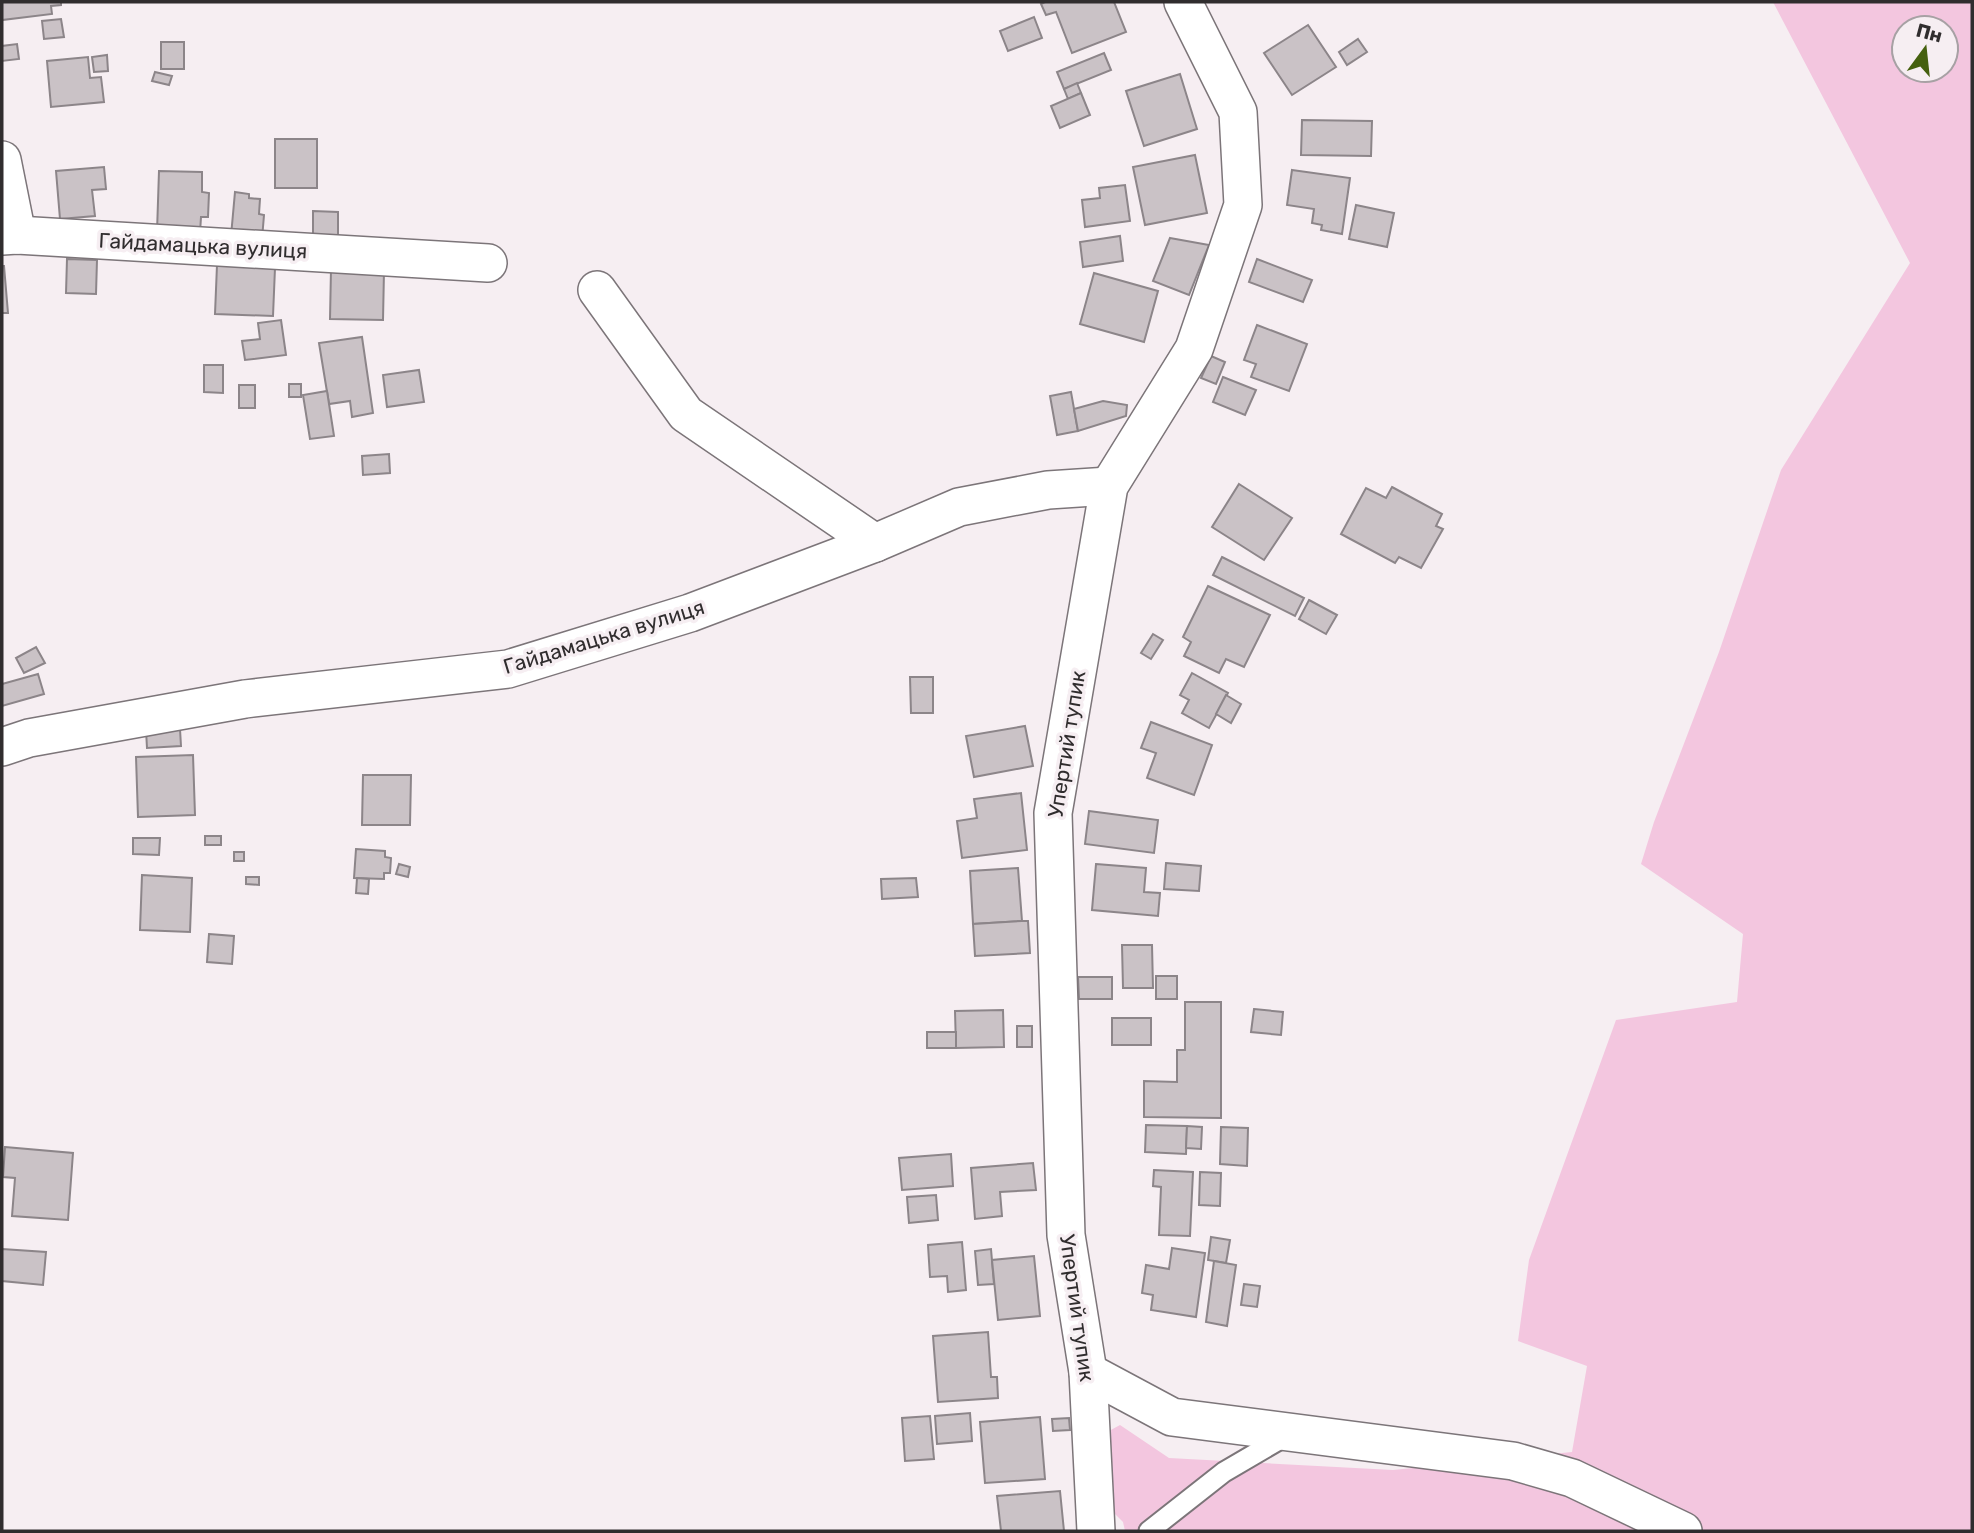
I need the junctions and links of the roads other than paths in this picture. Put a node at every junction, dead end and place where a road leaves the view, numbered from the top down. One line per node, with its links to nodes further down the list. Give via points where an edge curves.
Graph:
1 (1183, 2): 6 (street, Упертий тупик, via 1238,111 1243,205 1194,349)
2 (2, 160): 3 (street)
3 (9, 236): 4 (street, Гайдамацька вулиця)
4 (488, 263)
5 (597, 290): 7 (street, via 686,414)
6 (1109, 486): 7 (street, Гайдамацька вулиця, via 1048,490 959,507); 9 (street, Упертий тупик, via 1054,813 1066,1235)
7 (875, 543): 8 (street, Гайдамацька вулиця, via 690,613 508,669 245,699 29,738)
8 (2, 747)
9 (1088, 1372): 10 (street, via 1172,1417); 11 (street, Упертий тупик)
10 (1294, 1431): 12 (lane, via 1224,1472); 13 (street, via 1513,1461 1572,1478)
11 (1096, 1531)
12 (1149, 1531)
13 (1683, 1531)

